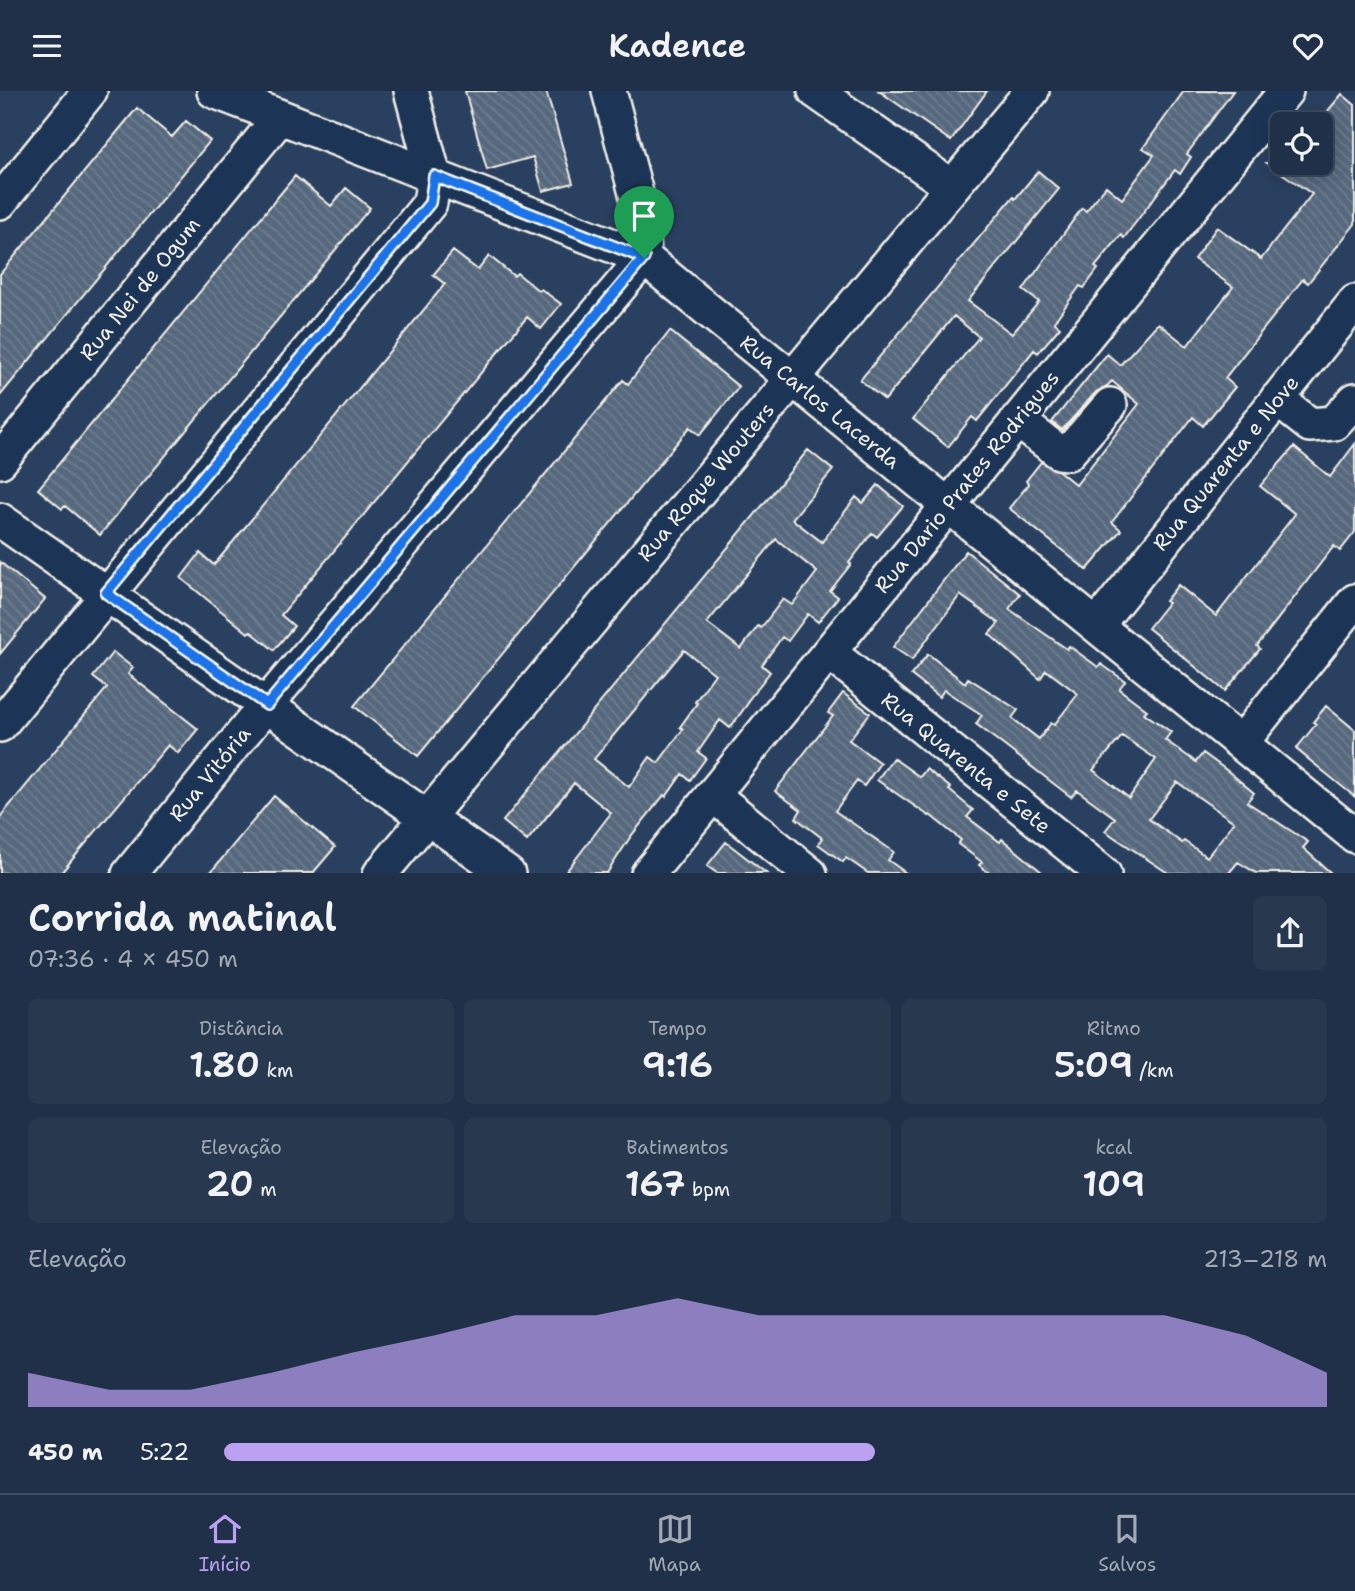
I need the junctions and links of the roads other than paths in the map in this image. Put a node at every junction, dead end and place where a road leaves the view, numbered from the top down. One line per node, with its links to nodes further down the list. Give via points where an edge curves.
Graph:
1 (90, 91): 11 (street)
2 (214, 91): 8 (street, Rua Carlos Lacerda)
3 (411, 91): 9 (street)
4 (609, 91): 12 (street, via 642,216)
5 (815, 91): 10 (street)
6 (1032, 91): 10 (street, Rua Roque Wouters)
7 (1286, 91): 18 (street, Rua Dario Prates Rodrigues)
8 (280, 117): 9 (street, Rua Carlos Lacerda); 19 (street, Rua Nei de Ogum)
9 (434, 176): 12 (street, Rua Carlos Lacerda); 22 (street, via 430,203)
10 (952, 187): 14 (street, Rua Roque Wouters)
11 (0, 202)
12 (644, 258): 14 (street, Rua Carlos Lacerda); 26 (street, Rua Vitória)
13 (1355, 302): 15 (street, Rua Quarenta e Nove)
14 (792, 379): 20 (street, Rua Carlos Lacerda); 30 (street, Rua Roque Wouters)
15 (1277, 399): 16 (street, via 1310,425 1334,423); 24 (street, Rua Quarenta e Nove)
16 (1355, 400)
17 (1110, 405): 18 (street, via 1068,453 1059,453)
18 (1017, 420): 20 (street, Rua Dario Prates Rodrigues)
19 (0, 461)
20 (949, 505): 24 (street, Rua Carlos Lacerda); 25 (street, Rua Dario Prates Rodrigues)
21 (0, 520): 22 (street)
22 (106, 593): 26 (street); 27 (street)
23 (1355, 601): 28 (street)
24 (1097, 625): 28 (street, Rua Carlos Lacerda)
25 (829, 652): 29 (street, Rua Dario Prates Rodrigues); 37 (street, Rua Quarenta e Sete)
26 (267, 705): 30 (street); 32 (street, Rua Vitória)
27 (0, 725)
28 (1241, 743): 31 (street, Rua Carlos Lacerda)
29 (713, 795): 35 (street, Rua Dario Prates Rodrigues); 36 (street)
30 (427, 817): 33 (street, Rua Roque Wouters); 34 (street)
31 (1355, 836)
32 (129, 873)
33 (380, 873)
34 (508, 873)
35 (648, 873)
36 (810, 873)
37 (1104, 873)

